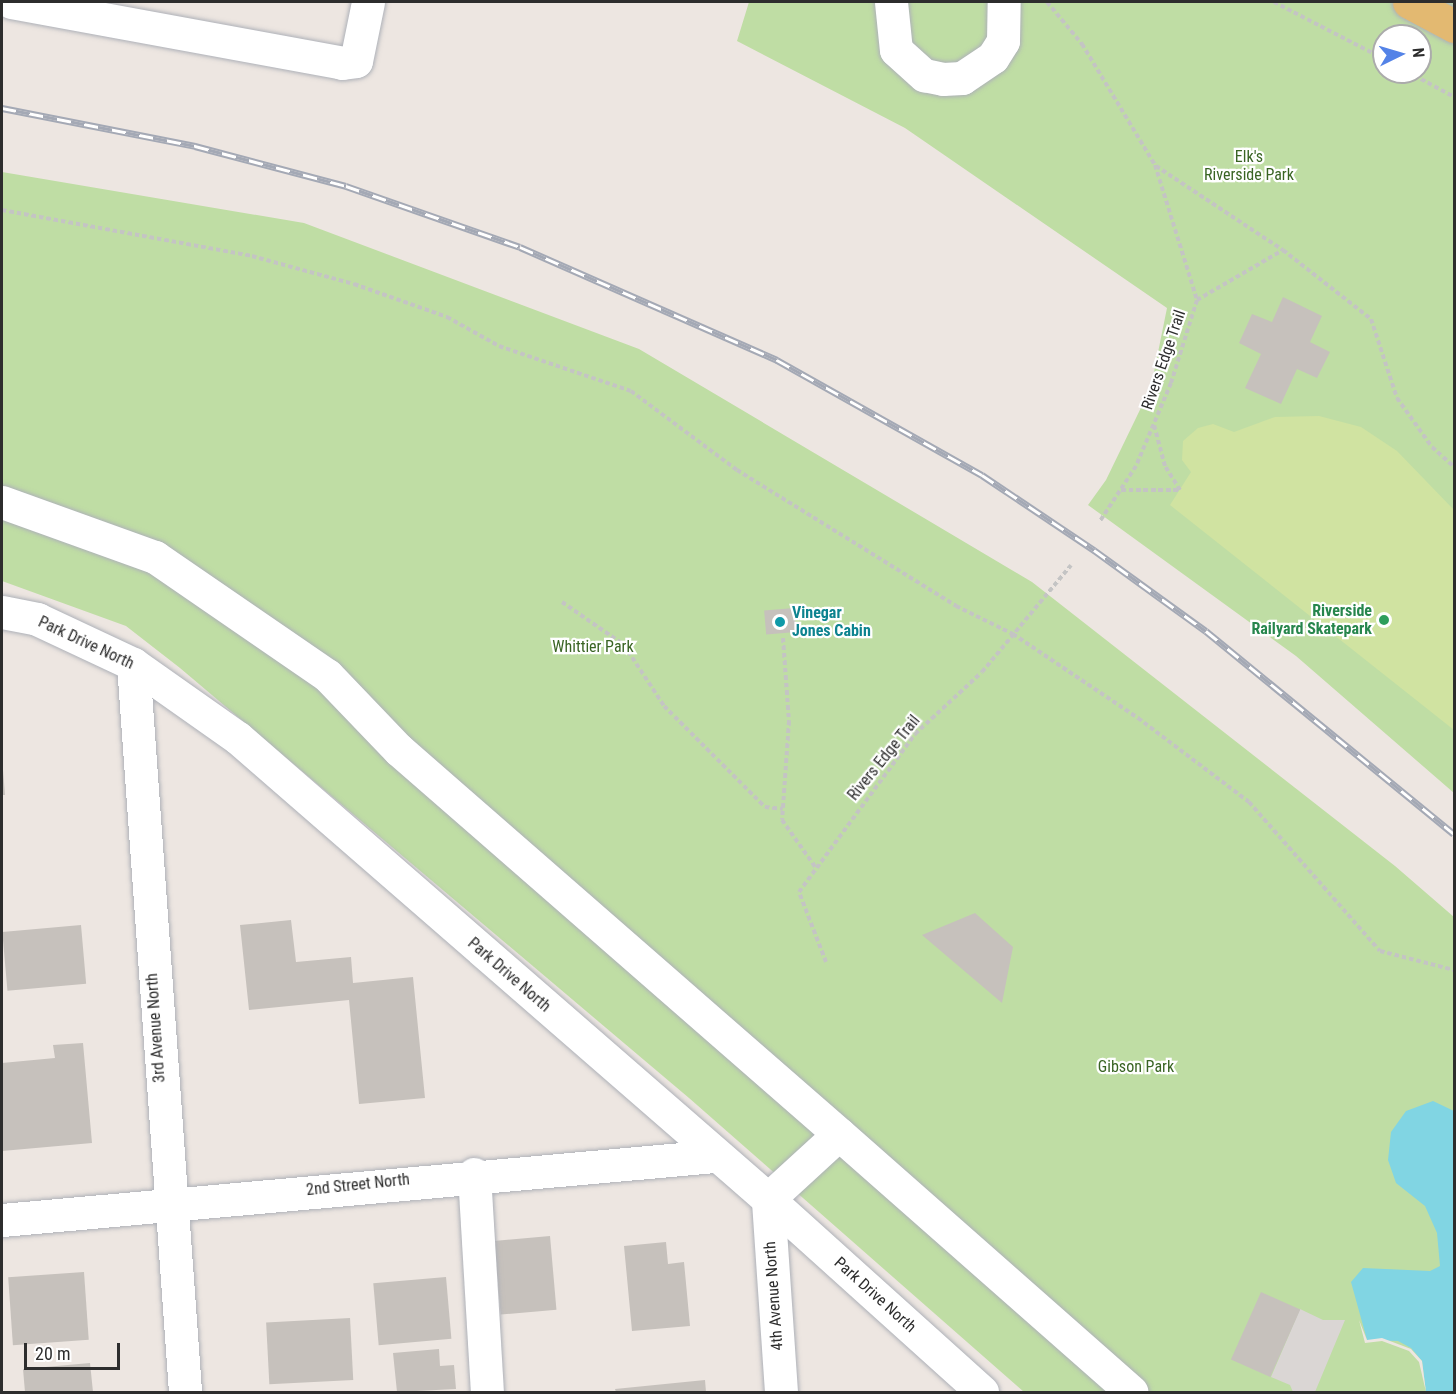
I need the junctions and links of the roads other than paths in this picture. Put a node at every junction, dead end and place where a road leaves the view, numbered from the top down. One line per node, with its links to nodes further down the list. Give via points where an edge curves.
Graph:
1 (11, 2): 2 (street, via 342,63 356,61)
2 (368, 2)
3 (891, 2): 4 (street, via 896,50 924,75 943,79 962,78 993,57 1003,41)
4 (1004, 2)
5 (1409, 2): 6 (main road)
6 (1455, 26)
7 (2, 502): 10 (street, via 155,557 327,675 399,750)
8 (2, 612): 9 (street, Park Drive North, via 37,619)
9 (133, 664): 11 (street, Park Drive North, via 238,738); 14 (street, 3rd Avenue North)
10 (839, 1134): 13 (street); 20 (street)
11 (715, 1156): 12 (street, 2nd Street North); 13 (street, Park Drive North)
12 (474, 1174): 14 (street, 2nd Street North); 17 (street)
13 (768, 1198): 18 (street, 4th Avenue North); 19 (street, Park Drive North)
14 (170, 1205): 15 (street, 2nd Street North); 16 (street, 3rd Avenue North)
15 (2, 1220)
16 (185, 1392)
17 (487, 1392)
18 (781, 1392)
19 (982, 1392)
20 (1132, 1392)

